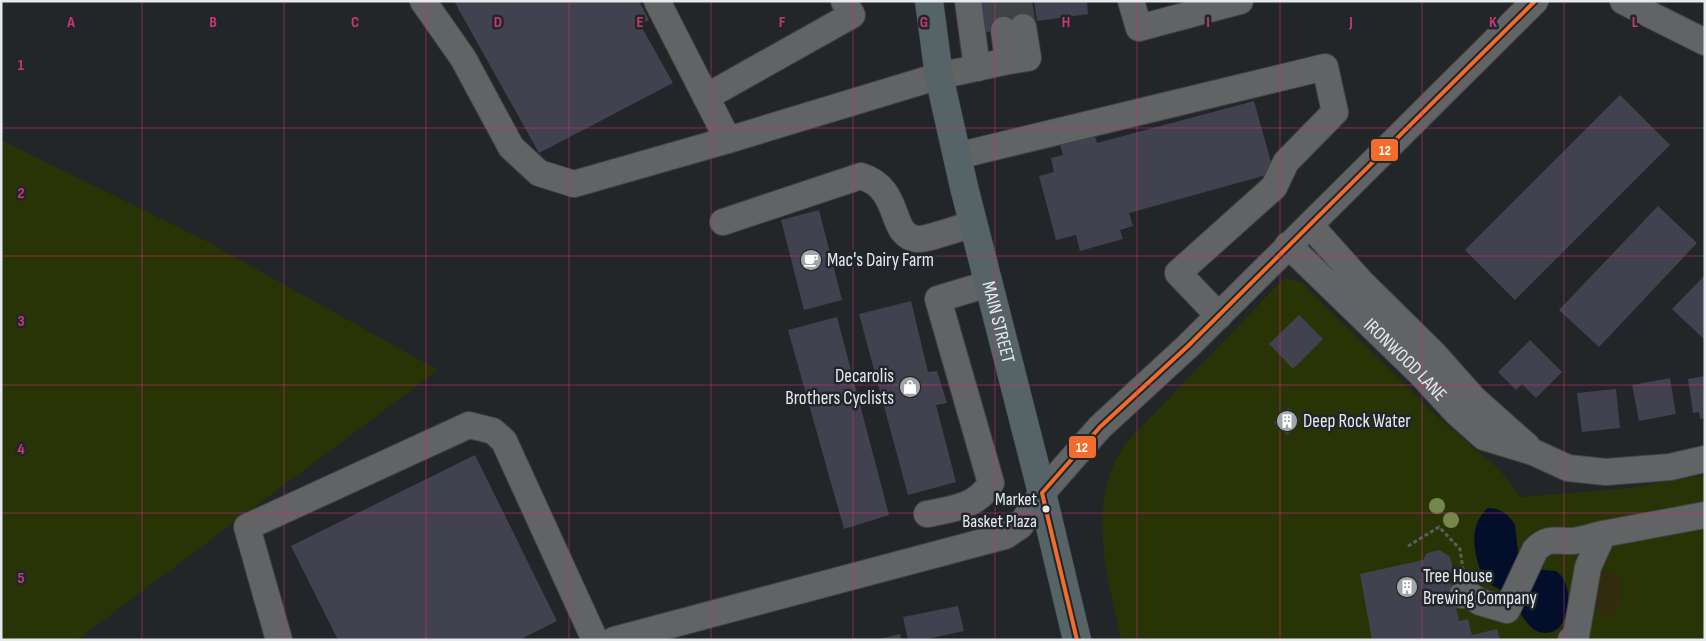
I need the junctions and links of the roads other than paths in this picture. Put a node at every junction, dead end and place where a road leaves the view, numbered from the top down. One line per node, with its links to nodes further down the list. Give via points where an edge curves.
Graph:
1 (423, 1): 16 (street, via 463,58 511,147 539,173 574,184)
2 (657, 1): 15 (street)
3 (844, 1): 15 (street, via 852,15)
4 (929, 1): 14 (main road, MAIN STREET)
5 (968, 1): 13 (street)
6 (1131, 1): 7 (street, via 1139,28)
7 (1240, 1)
8 (1623, 1): 12 (street)
9 (1660, 1): 12 (street)
10 (1526, 5): 20 (street)
11 (1013, 28): 13 (street, via 1008,61)
12 (1695, 36)
13 (977, 68): 14 (street)
14 (939, 76): 16 (street); 17 (main road, MAIN STREET)
15 (706, 97): 16 (street)
16 (728, 140)
17 (957, 156): 19 (main road, MAIN STREET); 23 (street, via 1325,67 1335,112 1286,162 1274,187 1178,273)
18 (723, 222): 19 (street, via 861,176 884,190 899,228 907,236 918,240)
19 (973, 224): 22 (main road, MAIN STREET)
20 (1310, 225): 21 (street); 24 (street, IRONWOOD LANE, via 1474,399)
21 (1288, 245): 23 (street); 24 (street, IRONWOOD LANE, via 1484,437)
22 (988, 284): 26 (main road, MAIN STREET); 27 (street, via 938,299 991,483 984,494 967,506)
23 (1219, 316): 26 (street, via 1100,427)
24 (1533, 452): 25 (street, IRONWOOD LANE, via 1568,468 1606,472 1670,467)
25 (1705, 459)
26 (1042, 493): 33 (street, via 1020,526 1005,536); 34 (main road, MAIN STREET)
27 (927, 514)
28 (1705, 515): 29 (street)
29 (1604, 534): 30 (street, via 1573,541 1546,541 1535,550 1507,610); 35 (street, via 1588,568 1576,636)
30 (1465, 594)
31 (279, 640): 32 (street, via 247,527 469,425 493,431 504,441)
32 (595, 640)
33 (614, 640)
34 (1076, 640)
35 (1572, 640)

